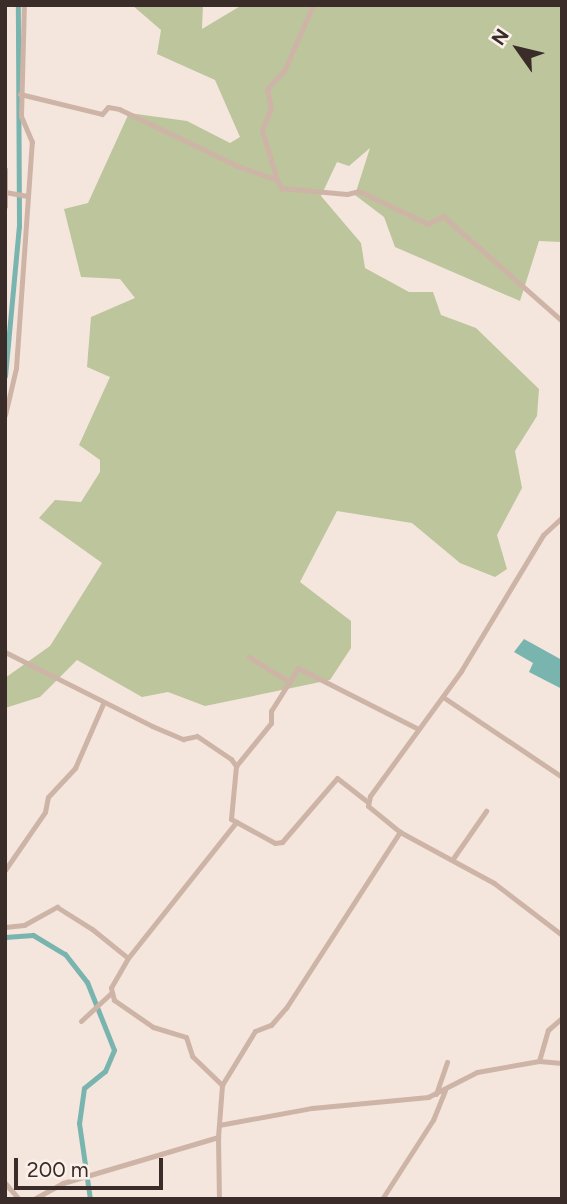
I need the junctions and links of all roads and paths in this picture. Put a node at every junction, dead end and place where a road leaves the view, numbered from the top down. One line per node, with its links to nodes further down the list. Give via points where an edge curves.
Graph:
1 (24, 5): 3 (street)
2 (313, 5): 5 (street, via 284,71 268,89 271,107 262,130)
3 (20, 94): 5 (street, via 102,114 108,107 119,109); 7 (street, via 20,116 32,142)
4 (5, 169): 6 (street)
5 (277, 180): 9 (street, via 286,189 359,191 428,224 443,216)
6 (8, 192): 7 (street); 8 (street)
7 (27, 196): 10 (street, via 16,368)
8 (5, 206)
9 (562, 321)
10 (5, 415)
11 (562, 517): 15 (street, via 543,535)
12 (5, 652): 16 (street)
13 (249, 657): 14 (street)
14 (288, 681): 17 (street, via 301,669); 18 (street, via 271,711 271,723)
15 (443, 697): 17 (street); 19 (street)
16 (103, 704): 18 (street, via 183,739 197,736); 25 (street, via 79,760 48,797 45,812)
17 (418, 729): 20 (street)
18 (236, 766): 22 (street, via 230,813)
19 (562, 777)
20 (368, 802): 22 (street, via 337,778 282,842); 23 (street)
21 (486, 811): 24 (street)
22 (236, 822): 28 (street)
23 (400, 832): 24 (street); 35 (street, via 286,1008 271,1025 255,1031)
24 (452, 860): 27 (street, via 524,902)
25 (5, 870)
26 (5, 927): 28 (street, via 24,925 57,907)
27 (562, 935)
28 (128, 958): 29 (street)
29 (110, 994): 31 (street); 35 (street, via 153,1027 186,1037 192,1056)
30 (562, 1018): 32 (street, via 548,1030)
31 (81, 1021)
32 (539, 1061): 34 (street); 36 (street, via 477,1072)
33 (447, 1062): 37 (street)
34 (562, 1063)
35 (222, 1086): 38 (street)
36 (445, 1090): 37 (street); 44 (street, via 433,1119)
37 (436, 1094): 38 (street, via 312,1108)
38 (219, 1125): 39 (street)
39 (218, 1137): 42 (street, via 74,1181); 43 (street)
40 (5, 1184): 41 (street)
41 (19, 1199)
42 (34, 1199)
43 (219, 1199)
44 (382, 1199)

